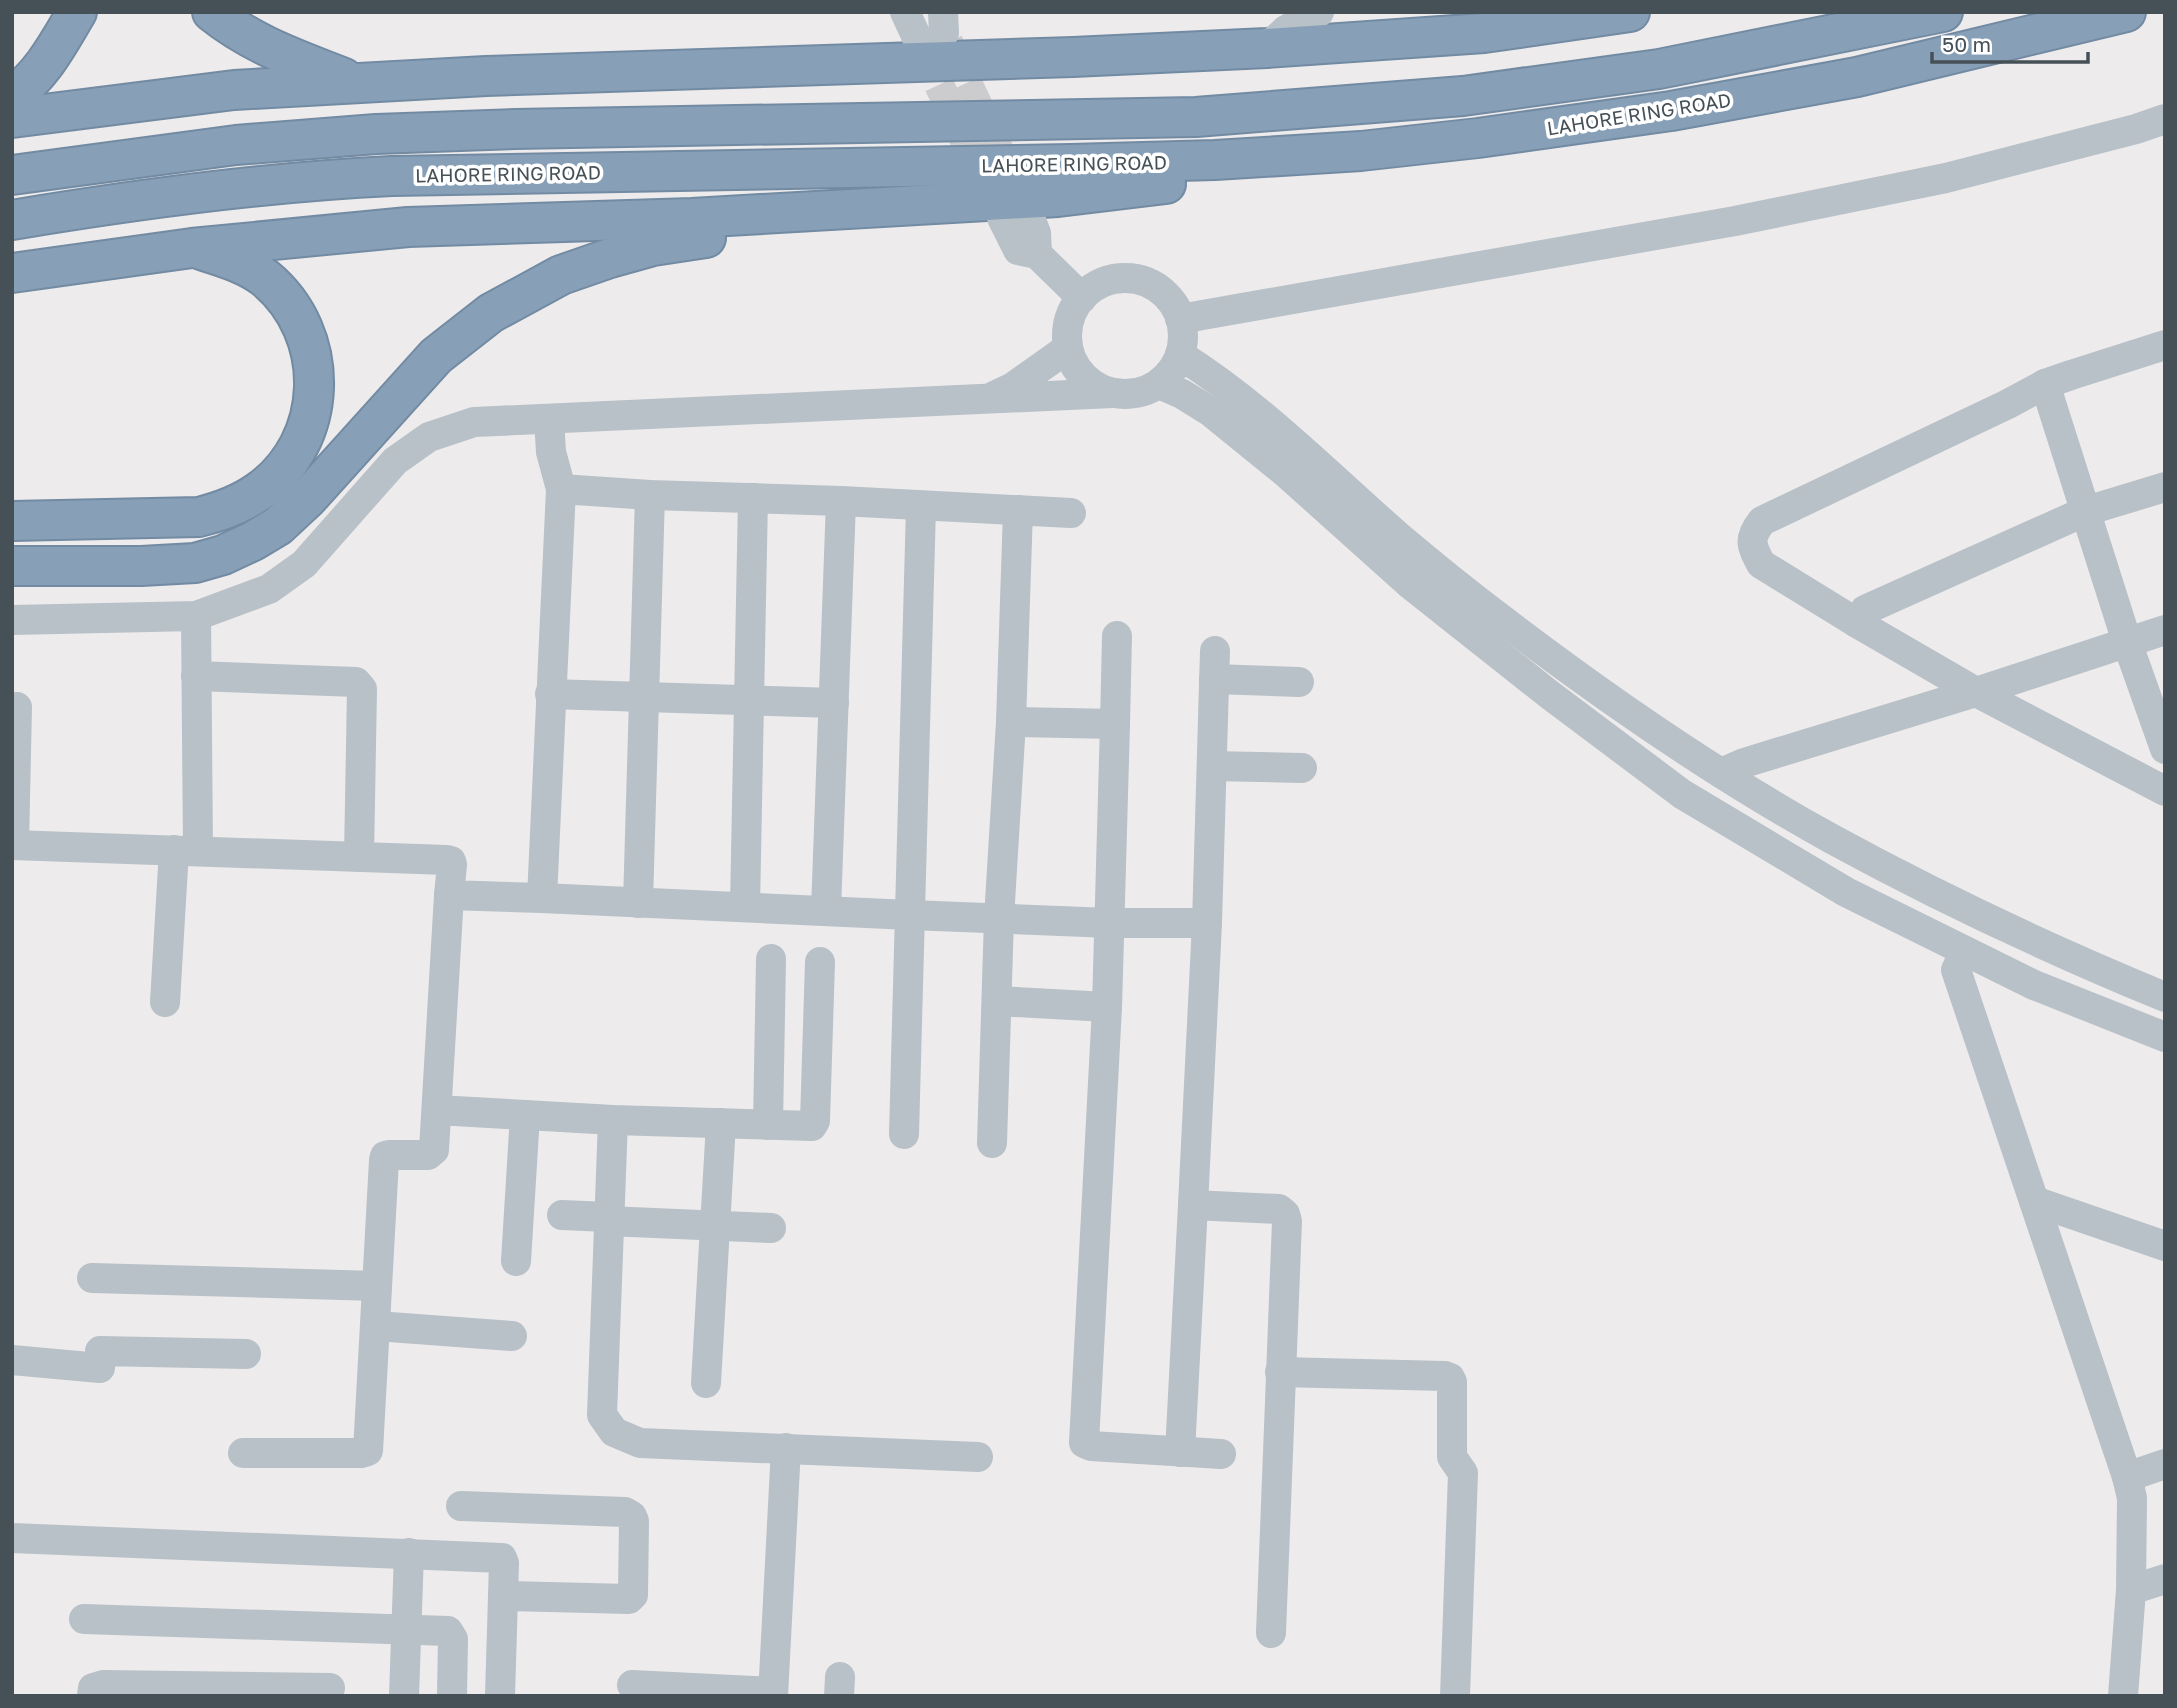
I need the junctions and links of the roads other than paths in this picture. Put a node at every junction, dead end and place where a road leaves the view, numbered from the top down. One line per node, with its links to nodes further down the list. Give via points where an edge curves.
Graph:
1 (77, 12): 9 (highway, via 53,53)
2 (212, 12): 8 (highway, via 267,48)
3 (1319, 12): 7 (street, via 1286,30)
4 (1630, 12): 7 (highway, via 1484,33)
5 (1943, 12): 13 (highway, via 1659,69 1463,96 1196,117 376,134 236,145)
6 (2126, 12): 12 (highway, LAHORE RING ROAD, via 1857,77 1671,111)
7 (1267, 48): 8 (highway)
8 (359, 83): 10 (highway, via 234,90)
9 (12, 96)
10 (12, 118)
11 (2165, 119): 20 (street, via 1946,178 1748,219)
12 (1361, 151): 14 (highway, via 1255,173 1058,197); 16 (highway, LAHORE RING ROAD, via 1070,164 341,178)
13 (12, 175)
14 (894, 205): 17 (highway, via 408,228); 39 (highway, via 653,246 561,275 491,313 436,356 288,517 223,555 195,563 141,566)
15 (1015, 216): 19 (street, via 1036,233 1037,254)
16 (12, 220)
17 (192, 247): 18 (highway); 38 (highway, via 264,277 304,331 315,369 314,404 299,447 257,493 199,517)
18 (12, 273)
19 (1082, 298): 20 (street, via 1109,281 1144,282 1166,296); 22 (street, via 1069,321)
20 (1180, 319): 23 (street)
21 (2165, 345): 25 (street)
22 (1068, 348): 26 (street, via 1084,377); 27 (street)
23 (1180, 355): 24 (street); 59 (street, via 1237,394 1494,614 1622,708)
24 (1159, 384): 26 (street, via 1142,392); 73 (street, via 1211,412 1286,472 1411,585 1682,794 1846,892)
25 (2045, 384): 36 (street); 42 (street, via 1762,521 1752,534 1752,548 1761,564)
26 (1113, 393): 27 (street)
27 (988, 400): 28 (street)
28 (549, 419): 30 (street, via 551,452); 40 (street, via 474,422 429,437 395,461 304,564 269,589)
29 (2165, 486): 36 (street)
30 (561, 488): 31 (street); 49 (street)
31 (650, 495): 32 (street); 50 (street)
32 (753, 498): 33 (street); 51 (street)
33 (841, 501): 34 (street); 52 (street)
34 (921, 506): 35 (street); 69 (street)
35 (1018, 510): 37 (street); 54 (street)
36 (2086, 511): 42 (street, via 1865,610); 45 (street)
37 (1071, 513)
38 (12, 521)
39 (12, 566)
40 (197, 616): 41 (street); 46 (street)
41 (12, 620)
42 (1857, 623): 48 (street)
43 (2165, 630): 45 (street)
44 (1117, 636): 55 (street)
45 (2127, 642): 48 (street); 56 (street)
46 (197, 676): 62 (street); 63 (street, via 360,685)
47 (1299, 682): 57 (street, via 1214,665)
48 (1976, 692): 59 (street); 60 (street)
49 (550, 694): 50 (street); 65 (street)
50 (644, 697): 51 (street); 66 (street)
51 (750, 701): 52 (street); 67 (street)
52 (834, 703): 68 (street)
53 (17, 707): 61 (street)
54 (1011, 722): 55 (street); 70 (street)
55 (1115, 724): 71 (street)
56 (2165, 749)
57 (1212, 766): 58 (street); 72 (street)
58 (1302, 768)
59 (1721, 773): 76 (street, via 1831,839)
60 (2163, 788)
61 (13, 845): 62 (street)
62 (186, 850): 63 (street); 79 (street)
63 (359, 857): 64 (street, via 451,861)
64 (449, 895): 65 (street); 83 (street)
65 (542, 898): 66 (street)
66 (638, 903): 67 (street)
67 (745, 907): 68 (street)
68 (825, 910): 69 (street)
69 (910, 915): 70 (street); 88 (street)
70 (999, 918): 71 (street); 78 (street)
71 (1110, 923): 72 (street); 80 (street)
72 (1207, 923): 91 (street)
73 (1965, 951): 81 (street); 90 (street, via 1956,970)
74 (771, 959): 87 (street)
75 (820, 962): 87 (street, via 816,1121 812,1126)
76 (2118, 978): 77 (street); 81 (street)
77 (2165, 997)
78 (997, 1001): 80 (street); 89 (street)
79 (165, 1002)
80 (1107, 1007): 107 (street, via 1084,1443)
81 (2104, 1013): 82 (street)
82 (2165, 1037)
83 (437, 1110): 84 (street); 99 (street, via 432,1154 385,1156)
84 (525, 1115): 85 (street); 97 (street)
85 (613, 1120): 86 (street); 93 (street)
86 (721, 1124): 87 (street); 94 (street)
87 (768, 1125)
88 (904, 1133)
89 (992, 1143)
90 (2034, 1201): 96 (street); 112 (street)
91 (1193, 1205): 104 (street, via 1285,1213); 107 (street)
92 (562, 1215): 93 (street)
93 (608, 1219): 94 (street); 106 (street, via 602,1415 614,1432 640,1443)
94 (715, 1226): 95 (street); 105 (street)
95 (771, 1228)
96 (2165, 1246)
97 (516, 1261)
98 (92, 1278): 99 (street)
99 (377, 1286): 100 (street)
100 (376, 1326): 101 (street); 108 (street, via 368,1451)
101 (512, 1336)
102 (246, 1354): 103 (street, via 100,1351 100,1368)
103 (12, 1360)
104 (1280, 1372): 121 (street); 129 (street, via 1445,1376 1452,1382 1452,1457 1463,1473)
105 (706, 1383)
106 (786, 1448): 110 (street); 124 (street)
107 (1180, 1452): 109 (street)
108 (243, 1453)
109 (1221, 1454)
110 (978, 1457)
111 (2165, 1464): 112 (street)
112 (2127, 1477): 117 (street, via 2132,1499)
113 (461, 1506): 118 (street, via 625,1512 632,1516 632,1598)
114 (12, 1538): 115 (street)
115 (409, 1553): 118 (street, via 502,1558); 120 (street)
116 (2165, 1579): 117 (street)
117 (2131, 1590): 130 (street)
118 (503, 1597): 128 (street)
119 (85, 1619): 120 (street)
120 (407, 1629): 126 (street); 127 (street, via 451,1634)
121 (1271, 1633)
122 (632, 1685): 124 (street)
123 (330, 1688): 125 (street, via 103,1685 93,1688)
124 (773, 1694)
125 (92, 1696)
126 (404, 1696)
127 (452, 1696)
128 (500, 1696)
129 (1455, 1696)
130 (2123, 1696)

